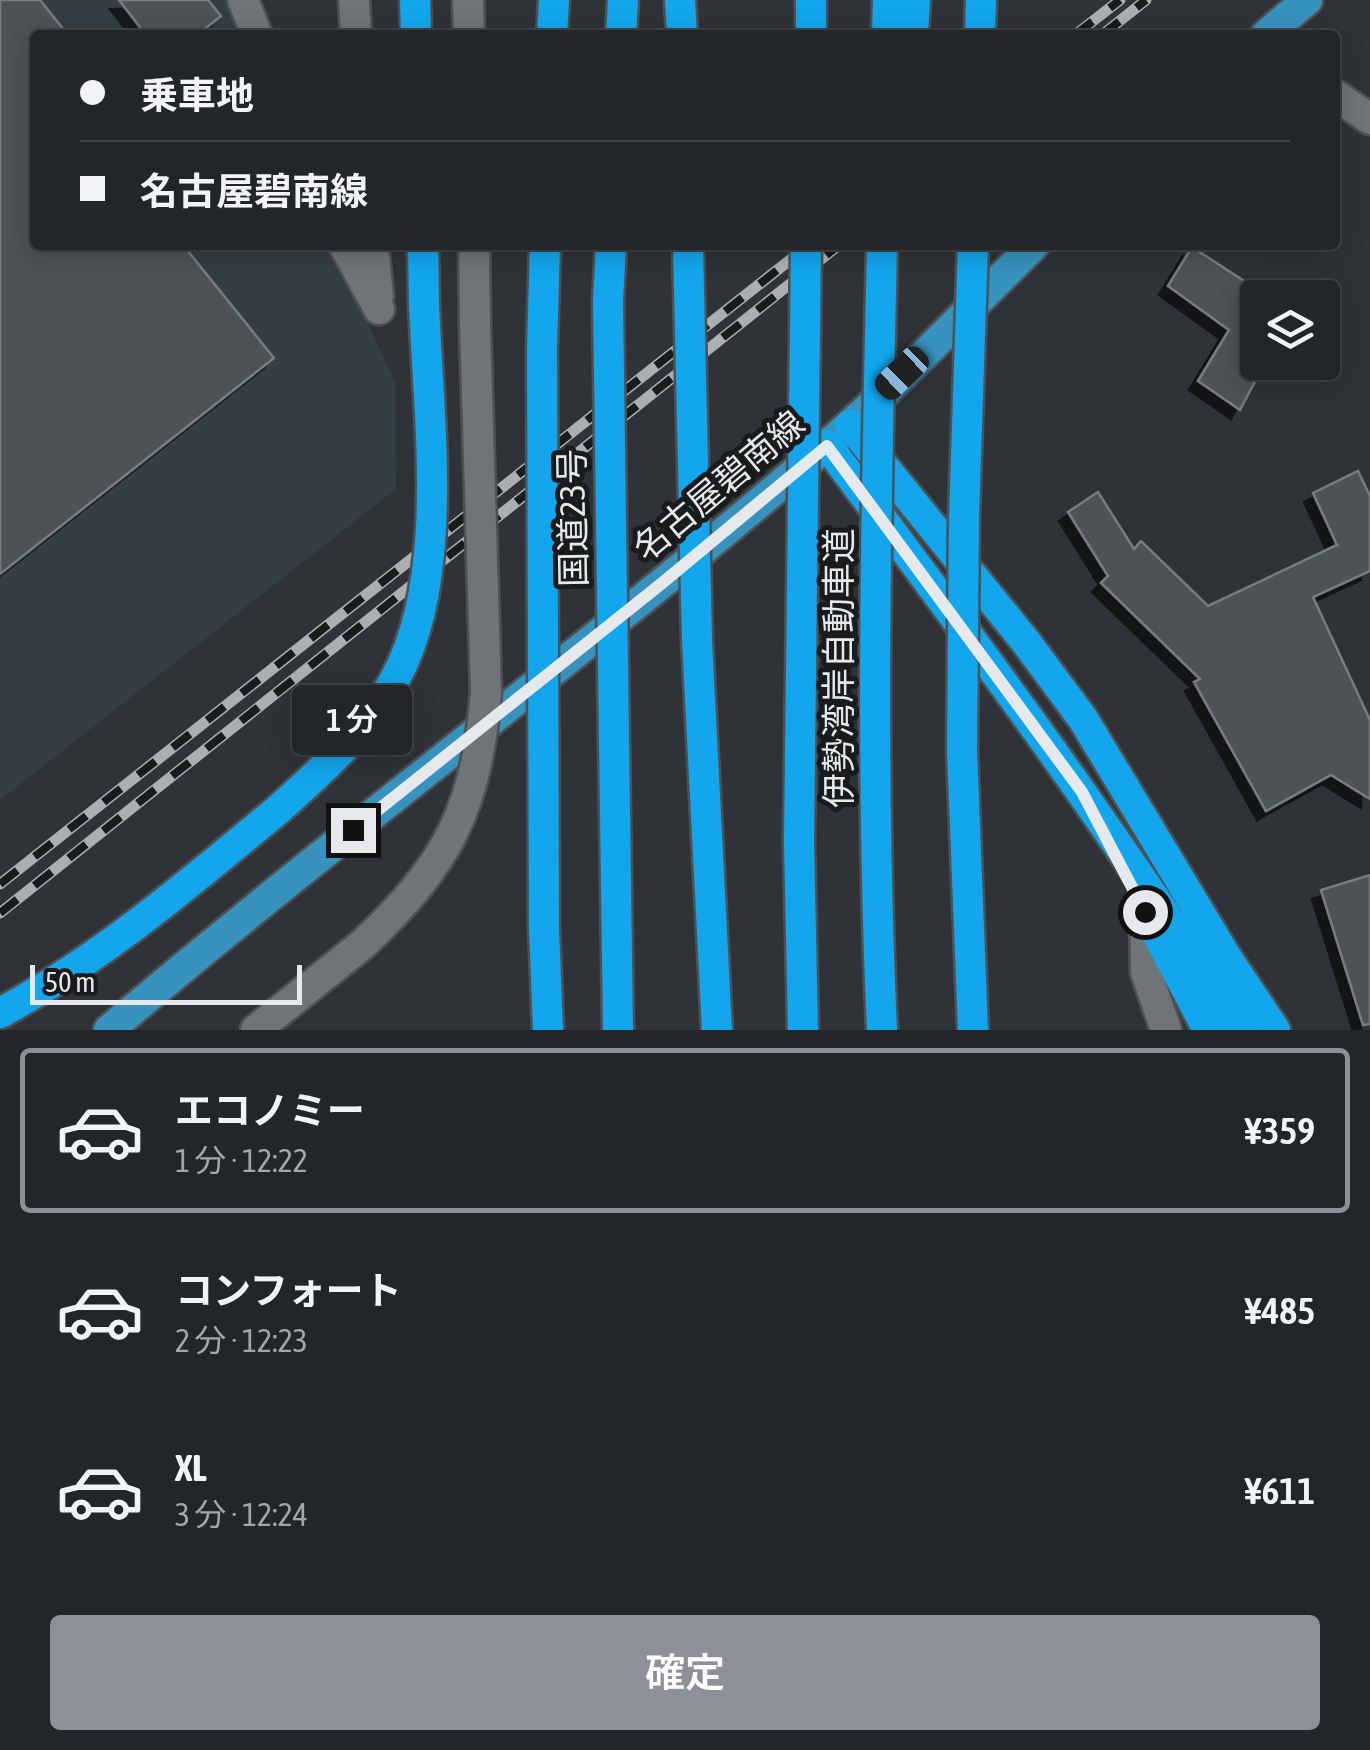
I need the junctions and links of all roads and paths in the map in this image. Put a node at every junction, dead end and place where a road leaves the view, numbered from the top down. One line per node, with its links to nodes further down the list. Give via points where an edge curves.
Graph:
1 (243, 0): 12 (street)
2 (354, 0): 13 (street)
3 (415, 0): 14 (highway)
4 (468, 0): 15 (street)
5 (554, 0): 16 (highway)
6 (623, 0): 17 (highway)
7 (680, 0): 18 (highway)
8 (888, 0): 19 (highway)
9 (914, 0): 20 (highway)
10 (981, 0): 21 (highway)
11 (1306, 0): 22 (main road)
12 (254, 30)
13 (356, 30)
14 (416, 30)
15 (469, 30)
16 (552, 30)
17 (621, 30)
18 (682, 30)
19 (887, 30)
20 (913, 30)
21 (980, 30)
22 (1272, 30)
23 (1340, 99): 24 (street)
24 (1370, 120)
25 (347, 250): 26 (street, via 379,309)
26 (373, 250)
27 (423, 250): 42 (highway, bridge, via 430,561 418,622 396,677 371,717 278,810 126,934)
28 (474, 250): 44 (street, bridge, via 486,692 474,777 446,848 397,912)
29 (545, 250): 45 (highway, 国道23号, bridge)
30 (611, 250): 46 (highway, 国道23号, bridge)
31 (688, 250): 47 (highway, bridge)
32 (806, 250): 48 (highway, 伊勢湾岸自動車道, bridge, via 798,842)
33 (882, 250): 39 (highway, 伊勢湾岸自動車道, bridge)
34 (900, 250): 39 (highway, bridge)
35 (973, 250): 50 (highway, bridge, via 962,750)
36 (1029, 250): 37 (main road, 名古屋碧南線)
37 (850, 425): 38 (main road, 名古屋碧南線); 54 (highway, via 1083,719)
38 (827, 446): 40 (highway); 43 (main road, 名古屋碧南線)
39 (876, 548): 49 (highway, 伊勢湾岸自動車道, bridge)
40 (1082, 792): 41 (highway); 53 (highway)
41 (1145, 912): 51 (street, via 1146,972); 52 (highway)
42 (0, 1013)
43 (109, 1030)
44 (256, 1030)
45 (548, 1030)
46 (618, 1030)
47 (717, 1030)
48 (803, 1030)
49 (882, 1030)
50 (972, 1030)
51 (1166, 1030)
52 (1208, 1030)
53 (1241, 1030)
54 (1276, 1030)

